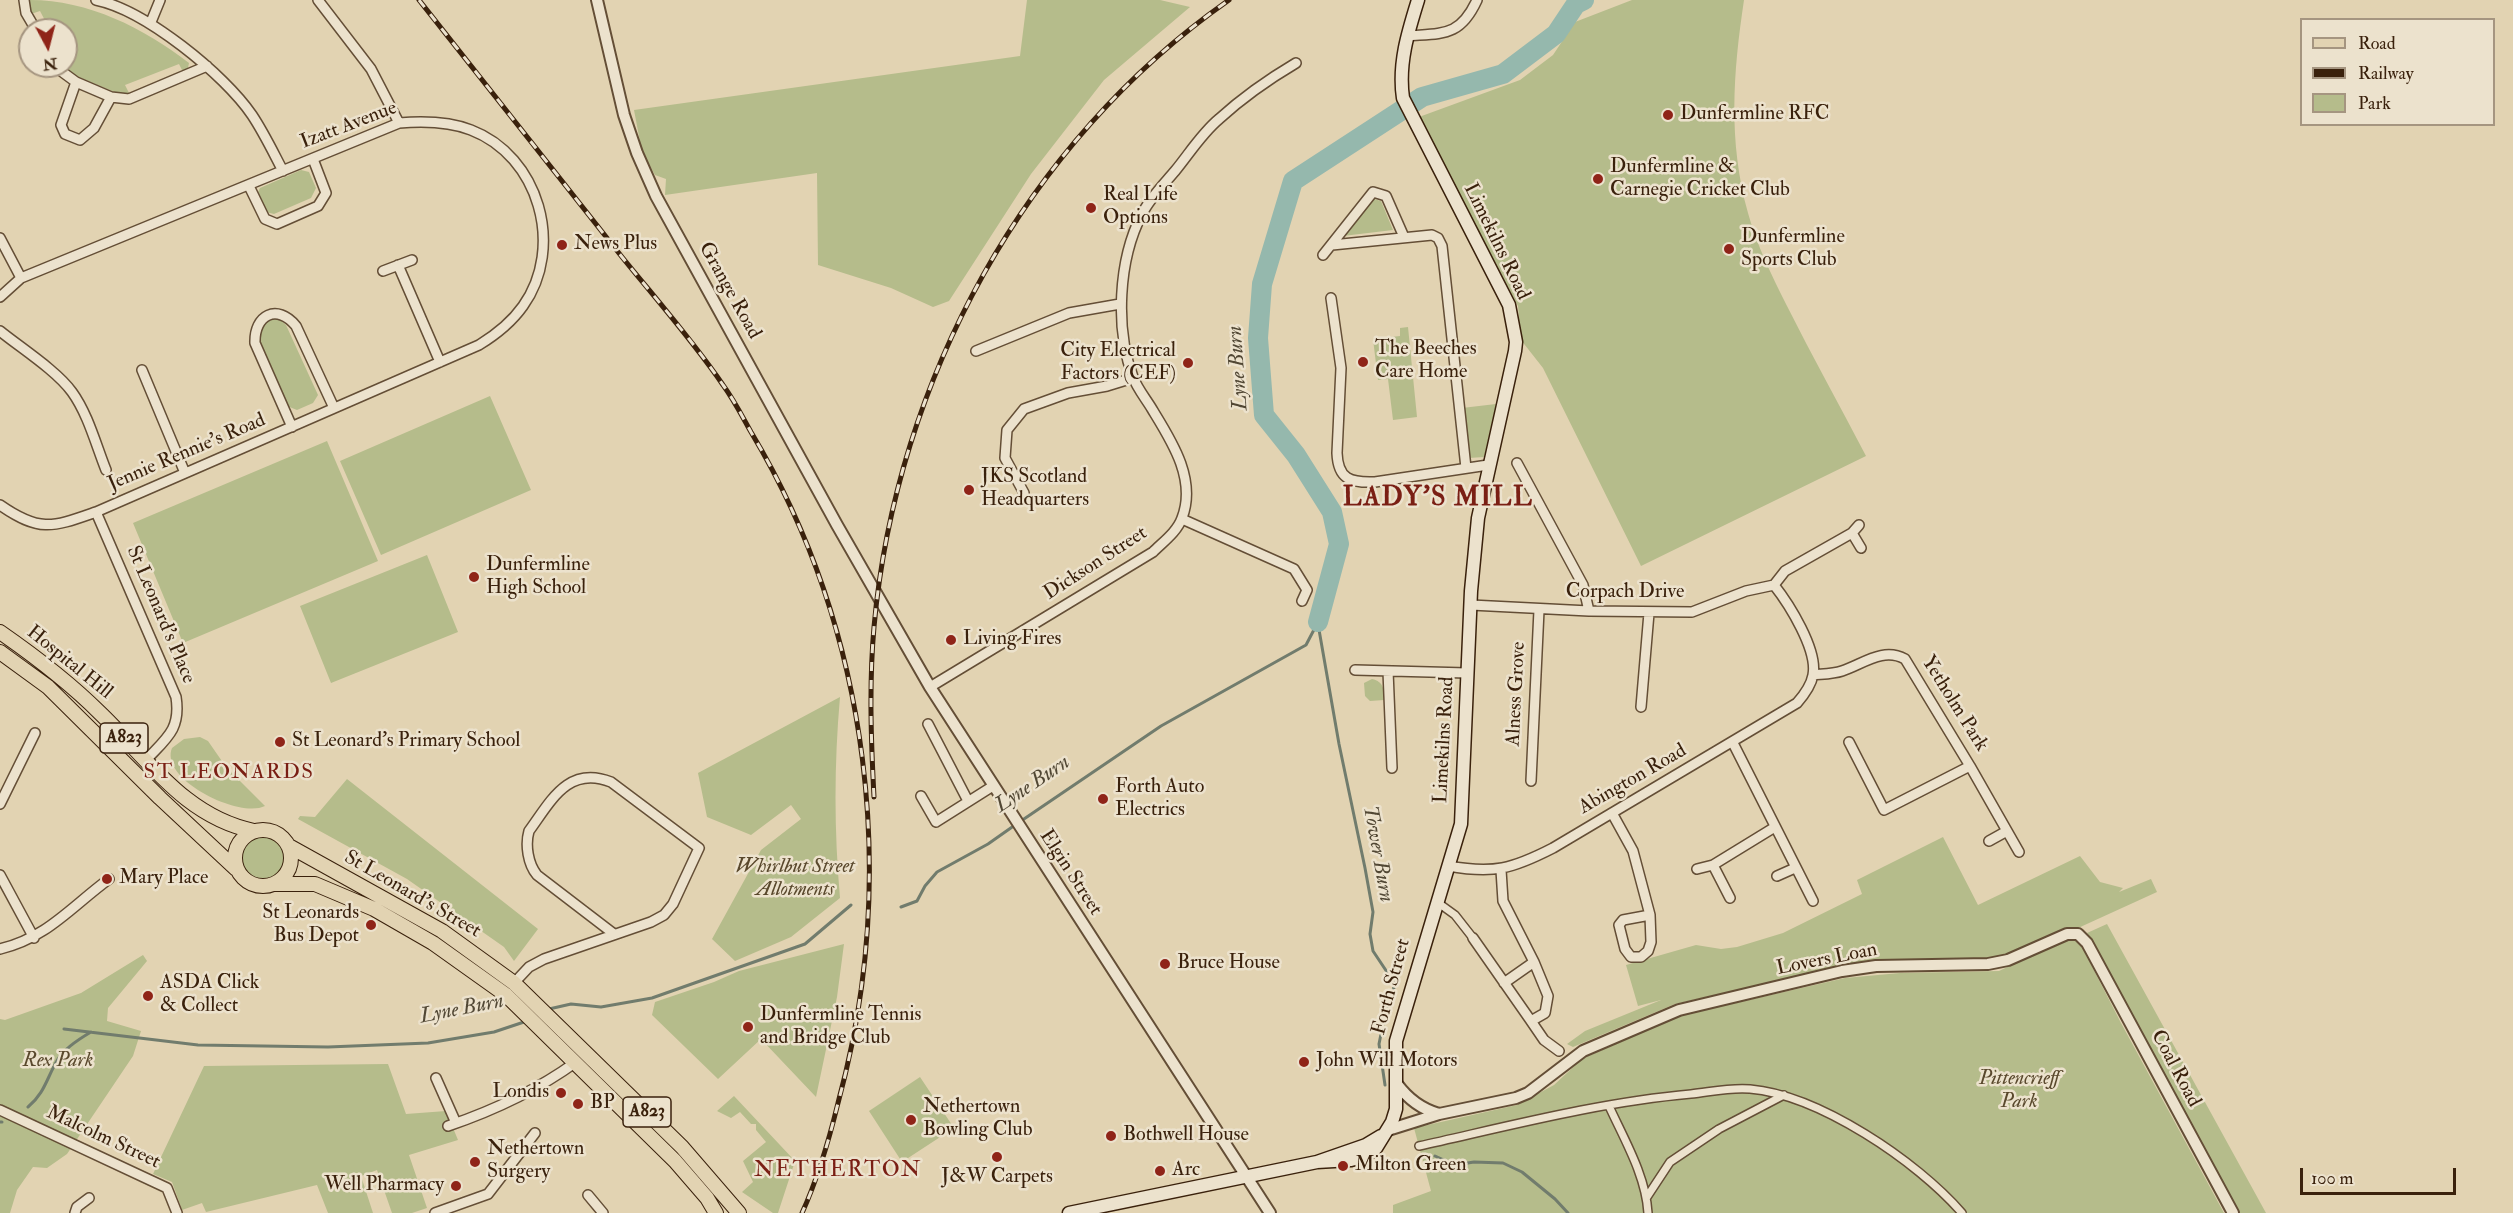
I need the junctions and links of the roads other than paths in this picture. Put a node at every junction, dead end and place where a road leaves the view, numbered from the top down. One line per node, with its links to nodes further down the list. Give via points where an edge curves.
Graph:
1 (24, 0): 8 (street)
2 (100, 0): 9 (street)
3 (160, 0): 9 (street)
4 (318, 0): 16 (street, via 371,69)
5 (597, 0): 49 (street, Grange Road, via 624,115 656,196)
6 (1418, 0): 10 (main road, Limekilns Road)
7 (1477, 0): 10 (street, via 1465,23 1441,33)
8 (29, 18)
9 (151, 22): 12 (street)
10 (1407, 36): 40 (main road, Limekilns Road, via 1400,80 1403,98 1509,305 1516,342)
11 (1296, 63): 30 (street, via 1218,120 1154,196 1142,214 1128,251)
12 (207, 66): 15 (street, via 129,99); 18 (street, via 250,113)
13 (71, 78): 14 (street)
14 (76, 82): 15 (street); 15 (street, via 62,125 65,134 80,140 94,128)
15 (111, 97)
16 (399, 123): 17 (street, Izatt Avenue); 32 (street, Izatt Avenue, via 423,121 472,130 509,155 523,171 537,199 542,245 535,282 512,320)
17 (313, 159): 18 (street, Izatt Avenue); 19 (street, via 326,194 318,206 277,224 265,219)
18 (283, 171): 19 (street, Izatt Avenue)
19 (249, 186): 27 (street, Izatt Avenue)
20 (1404, 237): 22 (street); 22 (street, via 1386,196 1372,192); 41 (street, via 1432,235 1442,246)
21 (0, 238): 27 (street)
22 (1332, 245): 23 (street)
23 (1323, 255)
24 (411, 260): 25 (street)
25 (398, 265): 26 (street); 34 (street)
26 (383, 271)
27 (21, 279): 28 (street, Izatt Avenue)
28 (0, 297)
29 (1331, 298): 41 (street, via 1341,368 1336,453 1342,474 1359,483)
30 (1120, 304): 33 (street, via 1069,313); 36 (street)
31 (0, 331): 42 (street, via 72,392)
32 (479, 345): 34 (street, Jennie Rennie's Road)
33 (976, 351)
34 (440, 362): 37 (street, Jennie Rennie's Road)
35 (142, 370): 43 (street)
36 (1133, 378): 44 (street, via 1068,393 1023,409 1007,430 1005,458); 47 (street, via 1181,461 1185,500)
37 (334, 408): 38 (street, Jennie Rennie's Road); 38 (street, Jennie Rennie's Road, via 296,326 278,313 267,316 258,322 255,343)
38 (292, 427): 43 (street, Jennie Rennie's Road)
39 (1517, 463): 54 (street, via 1583,585)
40 (1488, 465): 41 (street); 52 (main road, Limekilns Road, via 1478,518)
41 (1466, 468)
42 (106, 470)
43 (186, 473): 46 (street, Jennie Rennie's Road)
44 (1024, 493)
45 (0, 505): 46 (street, Jennie Rennie's Road, via 29,522 48,526)
46 (96, 512): 68 (street, St Leonard's Place, via 176,697 174,729)
47 (1182, 519): 51 (street, via 1294,569 1307,590); 62 (street, Dickson Street, via 1153,552)
48 (1861, 548): 50 (street, via 1856,529 1785,571)
49 (871, 583): 62 (street, Elgin Street)
50 (1774, 585): 55 (street, Corpach Drive, via 1746,591 1692,612); 61 (street, via 1785,598 1814,657)
51 (1302, 601)
52 (1471, 605): 53 (street, Corpach Drive); 60 (main road, Limekilns Road)
53 (1539, 610): 54 (street, Corpach Drive); 71 (street, Alness Grove)
54 (1589, 611): 55 (street, Corpach Drive)
55 (1649, 613): 63 (street)
56 (0, 632): 68 (main road, Hospital Hill / A823, via 61,676)
57 (0, 652): 87 (main road, Hospital Hill / A823, via 48,687)
58 (1355, 670): 59 (street)
59 (1388, 671): 60 (street); 70 (street)
60 (1467, 673): 84 (main road, Limekilns Road, via 1461,824)
61 (1813, 675): 67 (street, Abington Road, via 1797,704); 69 (street, Yetholm Park, via 1839,672 1887,654 1905,659)
62 (930, 687): 72 (street, Elgin Street)
63 (1641, 707)
64 (928, 724): 74 (street)
65 (35, 733): 75 (street)
66 (1848, 742): 69 (street, via 1884,810)
67 (1733, 743): 76 (street, Abington Road); 77 (street)
68 (146, 760): 78 (main road, Hospital Hill / A823, via 200,810 216,820)
69 (1970, 766): 79 (street, Yetholm Park)
70 (1392, 768)
71 (1531, 781)
72 (993, 786): 74 (street); 117 (street, Elgin Street)
73 (921, 796): 74 (street, via 936,822)
74 (968, 801)
75 (0, 804)
76 (1612, 813): 88 (street, Abington Road, via 1553,848); 96 (street, via 1634,851)
77 (1775, 827): 83 (street); 86 (street)
78 (254, 831): 81 (main road, A823, via 275,832); 87 (main road, via 236,849)
79 (2007, 831): 80 (street); 82 (street, Yetholm Park)
80 (1989, 841)
81 (289, 846): 92 (main road, via 290,868); 103 (main road, St Leonard's Street / A823, via 442,931)
82 (2019, 852)
83 (1713, 865): 85 (street); 93 (street)
84 (1448, 866): 88 (street, Abington Road); 95 (main road, Forth Street)
85 (1697, 868)
86 (1795, 868): 90 (street); 94 (street)
87 (236, 869): 92 (main road, A823, via 254,885)
88 (1501, 870): 102 (street, via 1503,902)
89 (0, 875): 98 (street)
90 (1777, 876)
91 (109, 879): 98 (street)
92 (276, 884): 107 (main road, St Leonard's Street / A823, via 315,885 374,909 433,943 506,994)
93 (1730, 898)
94 (1814, 900)
95 (1437, 902): 99 (street, via 1455,915); 109 (main road, Forth Street, via 1396,1041)
96 (1650, 915): 96 (street, via 1648,951 1641,957 1631,957 1625,950 1619,925 1623,920)
97 (614, 934): 97 (street, via 531,867 529,831 563,786 573,780 600,778 612,782 699,848 664,915); 103 (street, via 535,963)
98 (34, 938): 101 (street)
99 (1473, 938): 104 (street)
100 (2086, 943): 113 (street, Lovers Loan, via 2078,934 2067,934 2008,960 1988,964 1902,965 1842,971 1679,1010 1577,1055 1528,1093); 131 (street, Coal Road)
101 (0, 949)
102 (1534, 962): 104 (street); 105 (street, via 1548,996 1545,1013)
103 (514, 983): 126 (main road, St Leonard's Street / A823, via 682,1147)
104 (1504, 983): 105 (street)
105 (1531, 1021): 106 (street, via 1544,1040)
106 (1559, 1051)
107 (576, 1062): 108 (street, via 551,1082 499,1108 452,1124); 125 (main road, A823, via 675,1161)
108 (436, 1078)
109 (1397, 1084): 113 (street, via 1415,1103); 114 (main road, Forth Street, via 1396,1109)
110 (1784, 1095): 111 (street, via 1748,1088 1661,1096); 119 (street, via 1719,1129 1670,1162); 130 (street, via 1874,1140 1920,1172)
111 (1609, 1106): 116 (street); 119 (street)
112 (0, 1110): 122 (street, Malcolm Street, via 166,1188)
113 (1439, 1114): 114 (street)
114 (1390, 1126): 117 (main road, via 1366,1156)
115 (535, 1133): 123 (street, via 488,1194)
116 (1419, 1146)
117 (1246, 1178): 127 (main road); 128 (street, Elgin Street)
118 (588, 1196): 124 (street)
119 (1647, 1197): 129 (street)
120 (89, 1198): 121 (street)
121 (75, 1213)
122 (177, 1213)
123 (435, 1213)
124 (603, 1213)
125 (716, 1213)
126 (739, 1213)
127 (1069, 1213)
128 (1270, 1213)
129 (1648, 1213)
130 (1962, 1213)
131 (2233, 1213)

